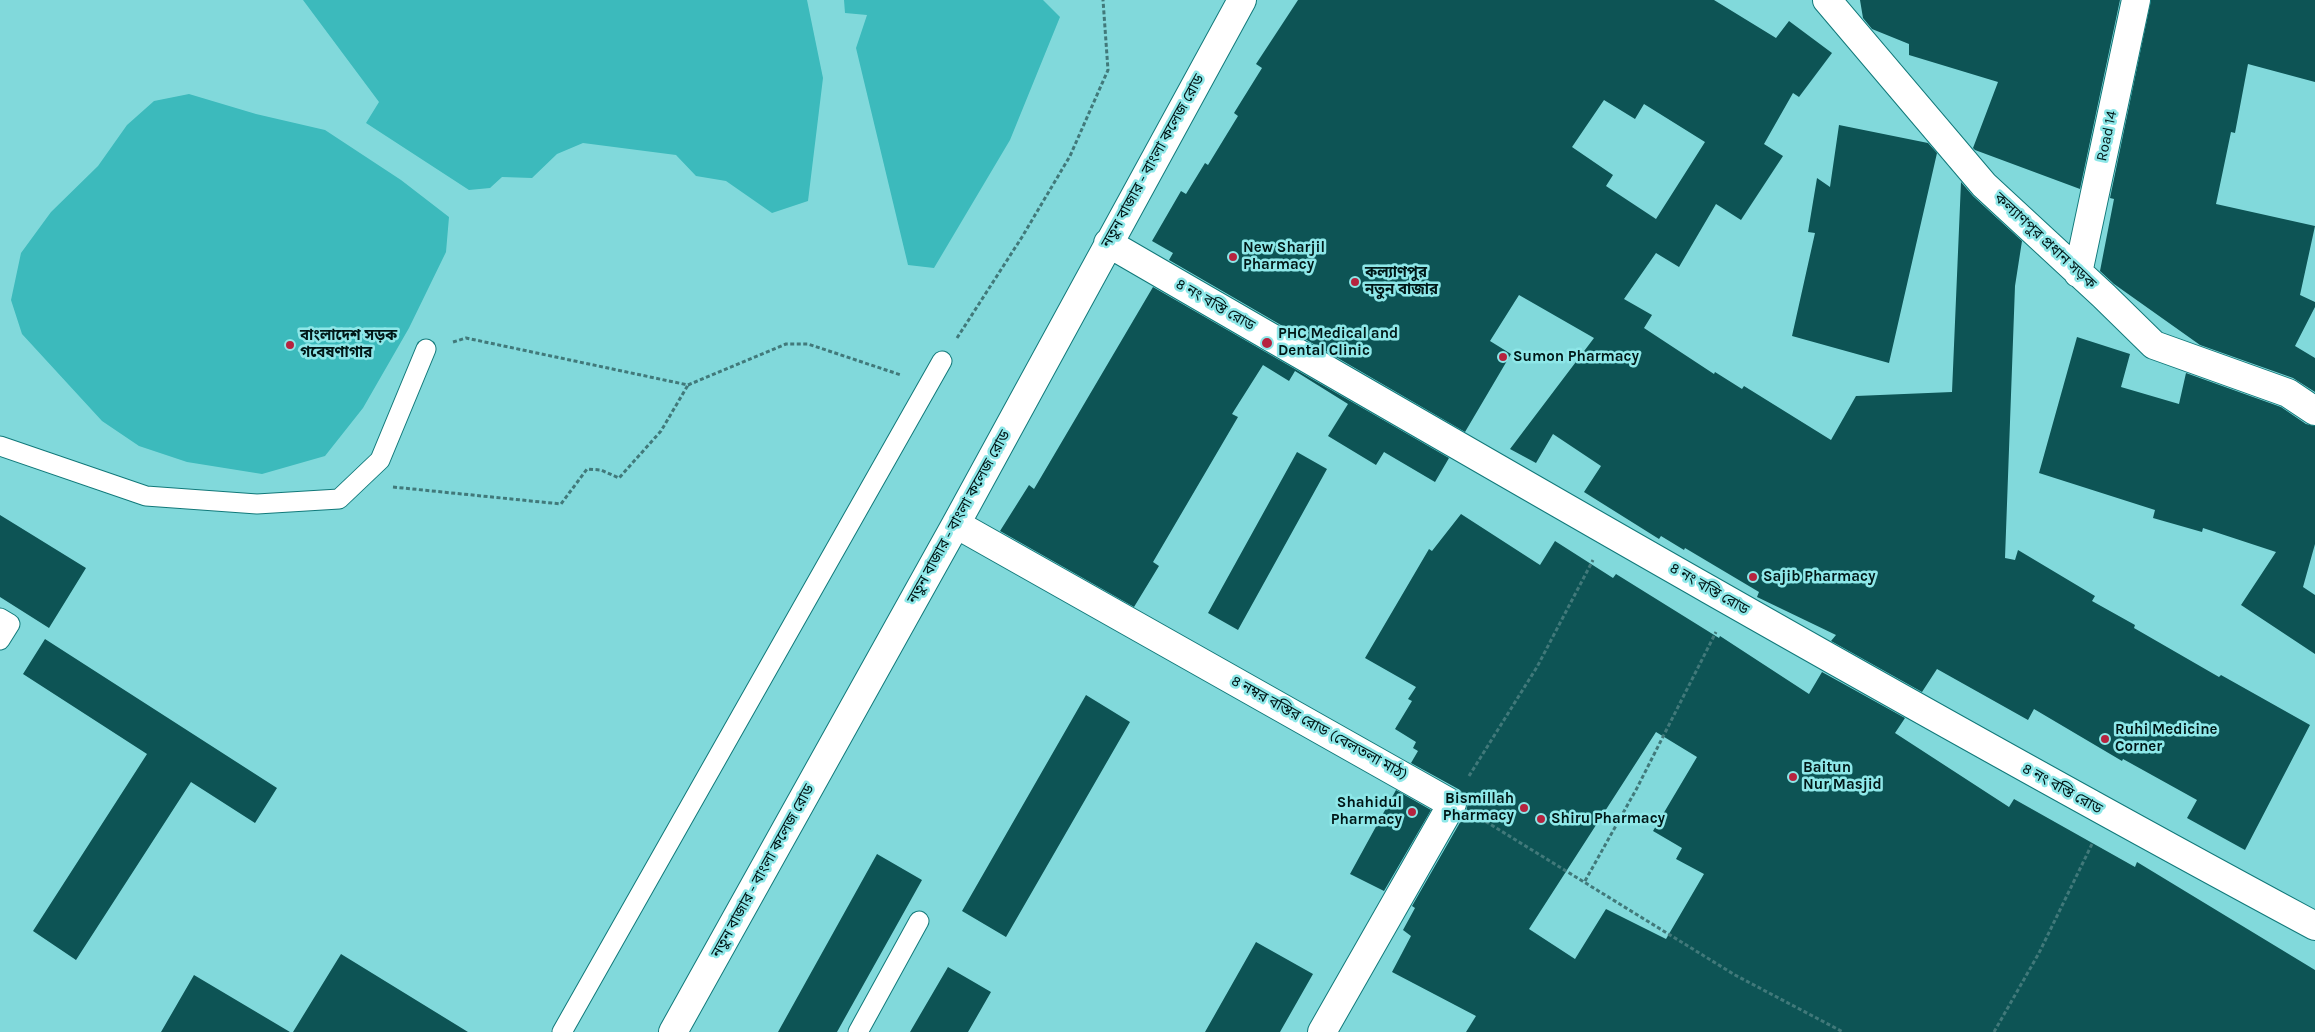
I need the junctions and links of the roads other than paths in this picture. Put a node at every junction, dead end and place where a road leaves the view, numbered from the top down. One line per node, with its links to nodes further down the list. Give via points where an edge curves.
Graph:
1 (1242, 0): 4 (street, নতুন বাজার - বাংলা কলেজ রোড)
2 (1827, 0): 5 (street, কল্যাণপুর প্রধান সড়ক, via 1984,185)
3 (2136, 0): 5 (street, Road 14)
4 (1108, 243): 10 (street, নতুন বাজার - বাংলা কলেজ রোড); 14 (street, ৪ নং বস্তি রোড, via 1731,602 2110,816)
5 (2078, 273): 8 (street, কল্যাণপুর প্রধান সড়ক, via 2154,345 2288,393)
6 (426, 349): 9 (lane, via 380,460 339,500 257,504 146,496)
7 (942, 361): 15 (lane)
8 (2315, 412)
9 (0, 446)
10 (956, 524): 16 (street, নতুন বাজার - বাংলা কলেজ রোড); 18 (street, ৪ নম্বর বস্তির রোড (বেলতলা মাঠ), via 1452,804)
11 (0, 618): 12 (lane, via 10,624)
12 (0, 640)
13 (919, 921): 17 (lane)
14 (2315, 926)
15 (562, 1032)
16 (673, 1032)
17 (858, 1032)
18 (1322, 1032)

